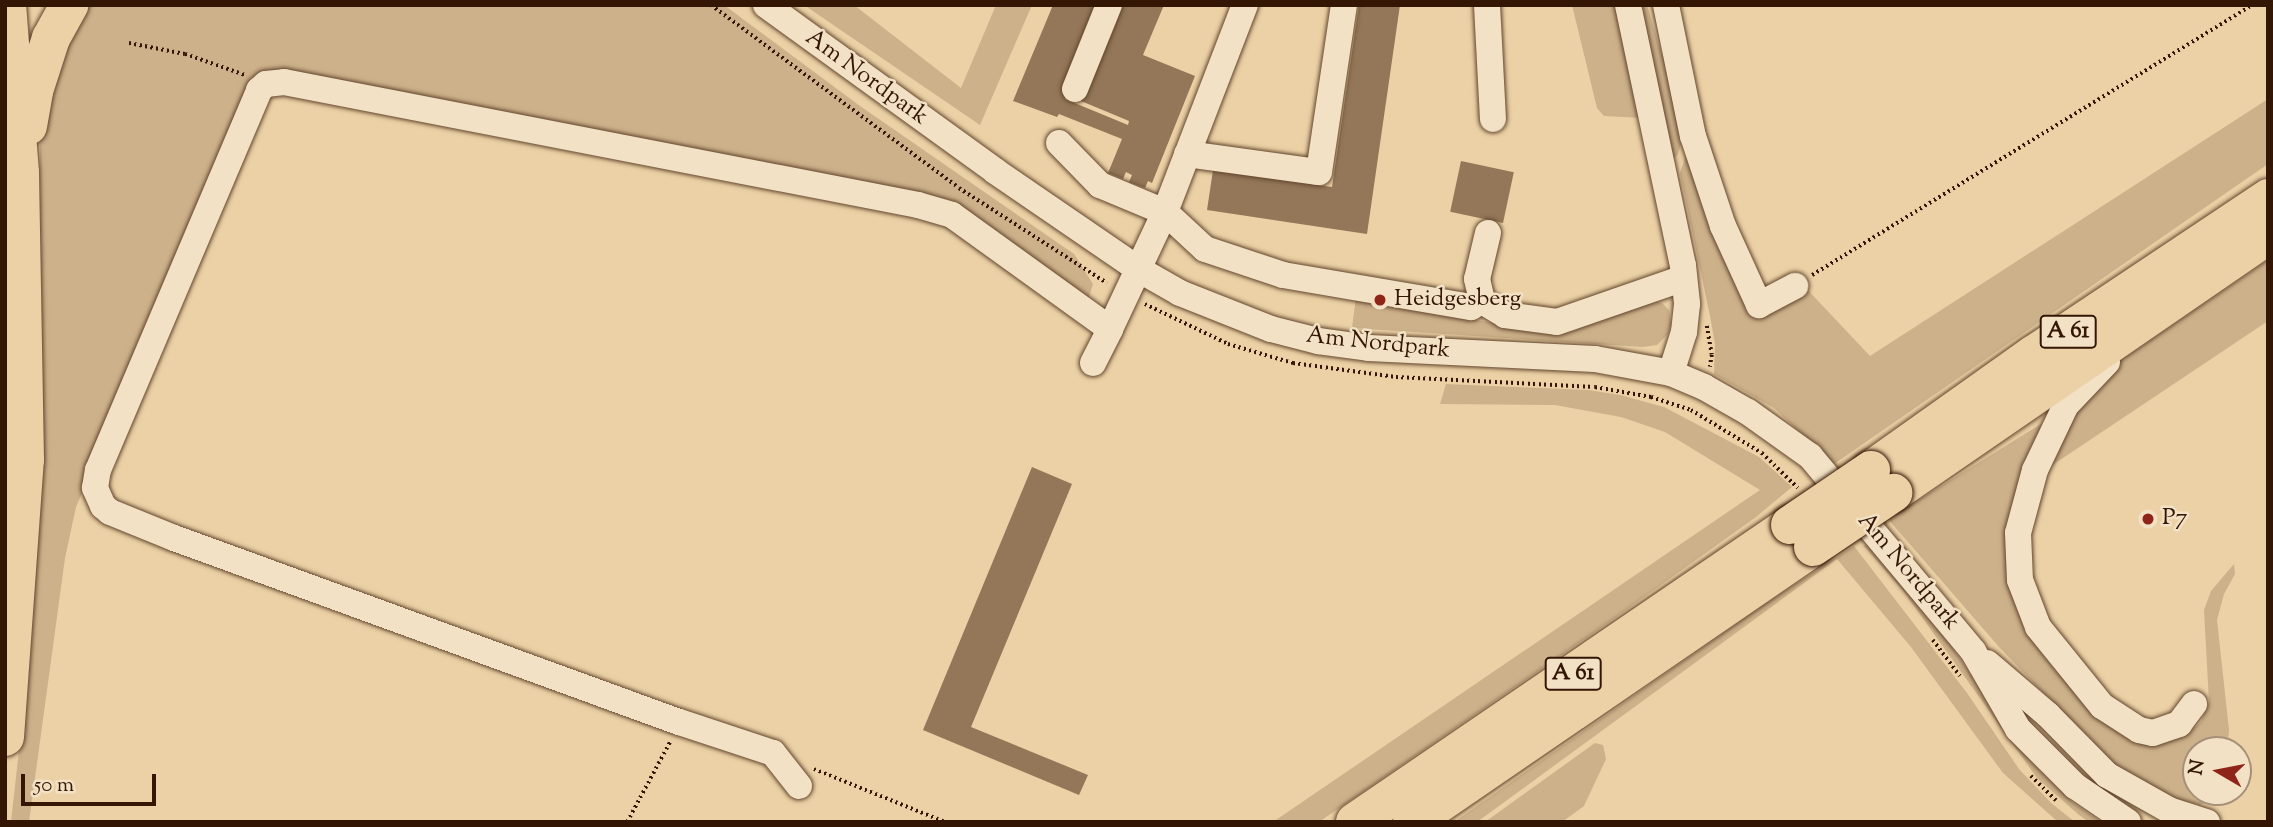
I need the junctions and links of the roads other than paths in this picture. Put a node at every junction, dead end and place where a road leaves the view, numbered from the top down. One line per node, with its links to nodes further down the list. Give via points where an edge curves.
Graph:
1 (6, 5): 14 (highway)
2 (69, 5): 14 (highway, via 51,38 34,91)
3 (766, 5): 19 (street, Am Nordpark, via 995,172)
4 (1109, 5): 10 (street)
5 (1245, 5): 13 (street)
6 (1344, 5): 13 (street, via 1319,172)
7 (1487, 5): 11 (street)
8 (1628, 5): 20 (street)
9 (1666, 5): 22 (street, via 1693,136 1723,226 1759,305)
10 (1075, 89)
11 (1493, 118)
12 (1059, 143): 16 (street, via 1100,185)
13 (1187, 154): 16 (street)
14 (20, 173): 31 (highway, via 25,460)
15 (2268, 198): 27 (highway, A 61, via 2034,355)
16 (1165, 212): 19 (street); 23 (street, via 1205,249 1283,275 1471,307)
17 (1488, 233): 23 (street, via 1477,279)
18 (2268, 235): 21 (highway, A 61)
19 (1138, 269): 24 (street); 26 (street, Am Nordpark, via 1180,293 1271,329 1318,341 1369,348 1595,359)
20 (1684, 278): 23 (street, via 1557,322 1506,314); 26 (street, via 1684,332)
21 (2203, 278): 27 (highway, A 61); 30 (street, via 2101,366 2066,405 2028,491 2018,533 2020,580 2038,627 2102,706 2139,730 2152,733 2179,724)
22 (1795, 286)
23 (1482, 301)
24 (1110, 329): 25 (street); 32 (street, via 952,215 918,205 284,82 266,84 259,90 98,470 96,488 103,506 174,538 679,722 774,752)
25 (1093, 363)
26 (1671, 373): 29 (street, Am Nordpark, via 1748,412 1810,456)
27 (1882, 481): 28 (highway, A 61, bridge)
28 (1801, 521): 33 (highway, A 61); 34 (highway, A 61)
29 (1973, 651): 35 (street, Am Nordpark, via 2018,729 2075,786); 36 (street, Am Nordpark, via 2048,715 2107,775 2169,810)
30 (2194, 704)
31 (5, 737)
32 (805, 776)
33 (1355, 822)
34 (1412, 822)
35 (2128, 822)
36 (2207, 822)

